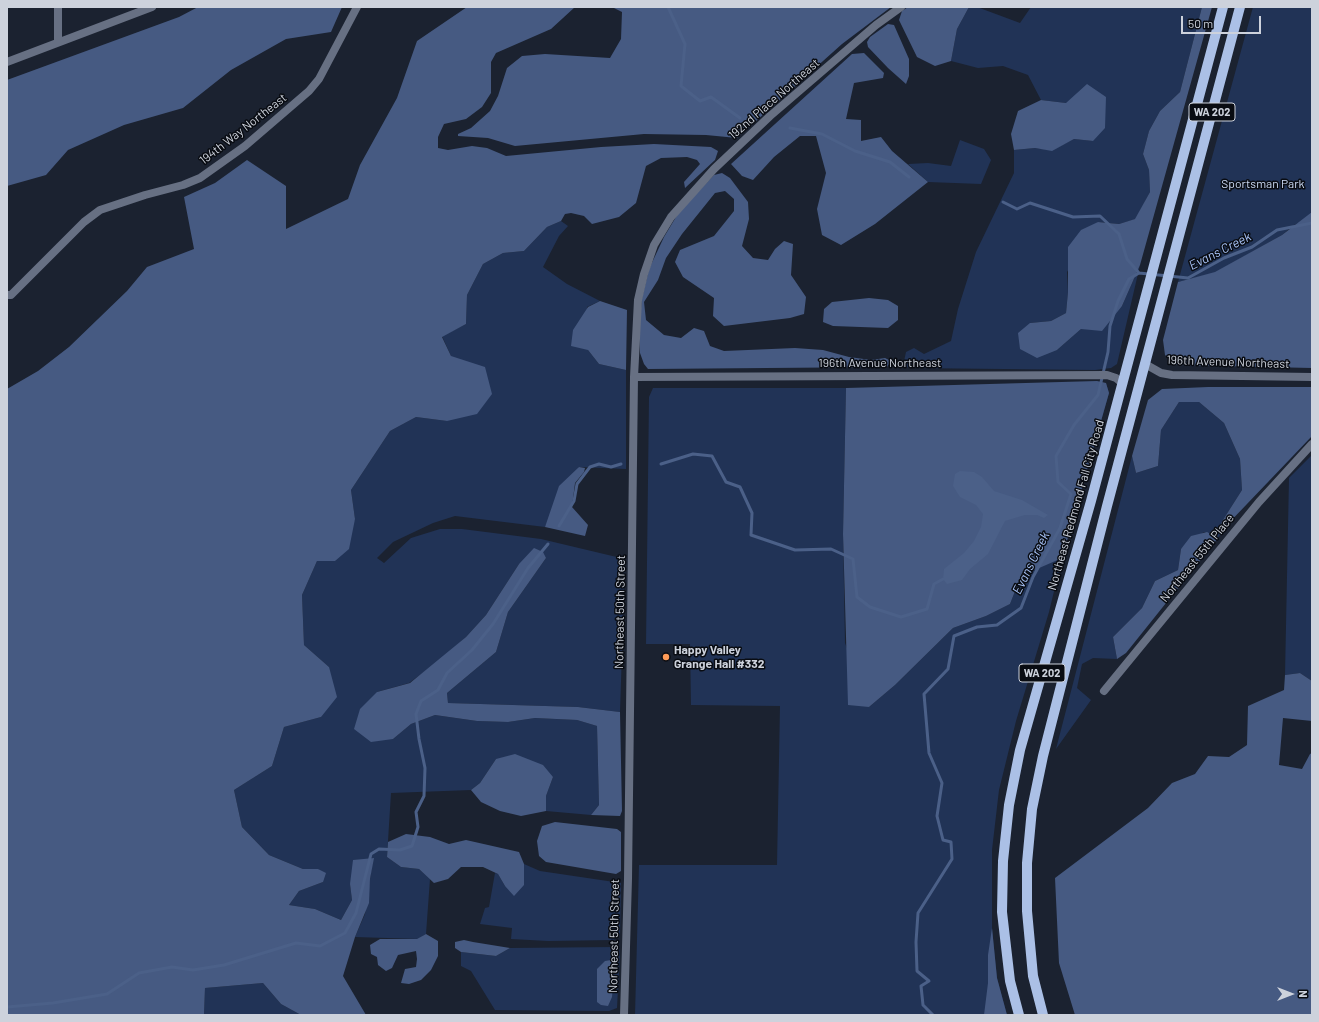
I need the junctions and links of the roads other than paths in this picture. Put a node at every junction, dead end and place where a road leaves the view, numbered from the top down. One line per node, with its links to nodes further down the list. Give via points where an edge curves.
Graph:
1 (58, 7): 7 (street)
2 (152, 7): 7 (street)
3 (357, 7): 10 (street, 194th Way Northeast, via 319,79 309,92 251,141 200,178 100,210 84,222)
4 (902, 7): 9 (street, 192nd Place Northeast, via 876,25 770,116 714,169)
5 (1223, 7): 11 (main road, Northeast Redmond Fall City Road / WA 202)
6 (1240, 7): 12 (main road, WA 202)
7 (58, 42): 8 (street)
8 (7, 62)
9 (671, 217): 13 (street, Northeast 50th Street, via 654,245 644,274 638,300)
10 (9, 295)
11 (1135, 338): 12 (main road); 15 (main road, Northeast Redmond Fall City Road / WA 202)
12 (1145, 364): 14 (street, 196th Avenue Northeast, via 1172,375); 16 (main road, WA 202)
13 (634, 377): 15 (street, 196th Avenue Northeast, via 1107,375); 19 (street, Northeast 50th Street)
14 (1312, 377)
15 (1123, 384): 16 (main road); 20 (main road, Northeast Redmond Fall City Road / WA 202, via 1020,750 1009,805 1003,861 1002,912 1010,981)
16 (1134, 405): 21 (main road, WA 202, via 1043,756 1032,809 1027,863 1027,911 1033,976)
17 (1312, 444): 18 (street, Northeast 55th Place, via 1259,502)
18 (1104, 691)
19 (624, 1015)
20 (1018, 1015)
21 (1043, 1015)

